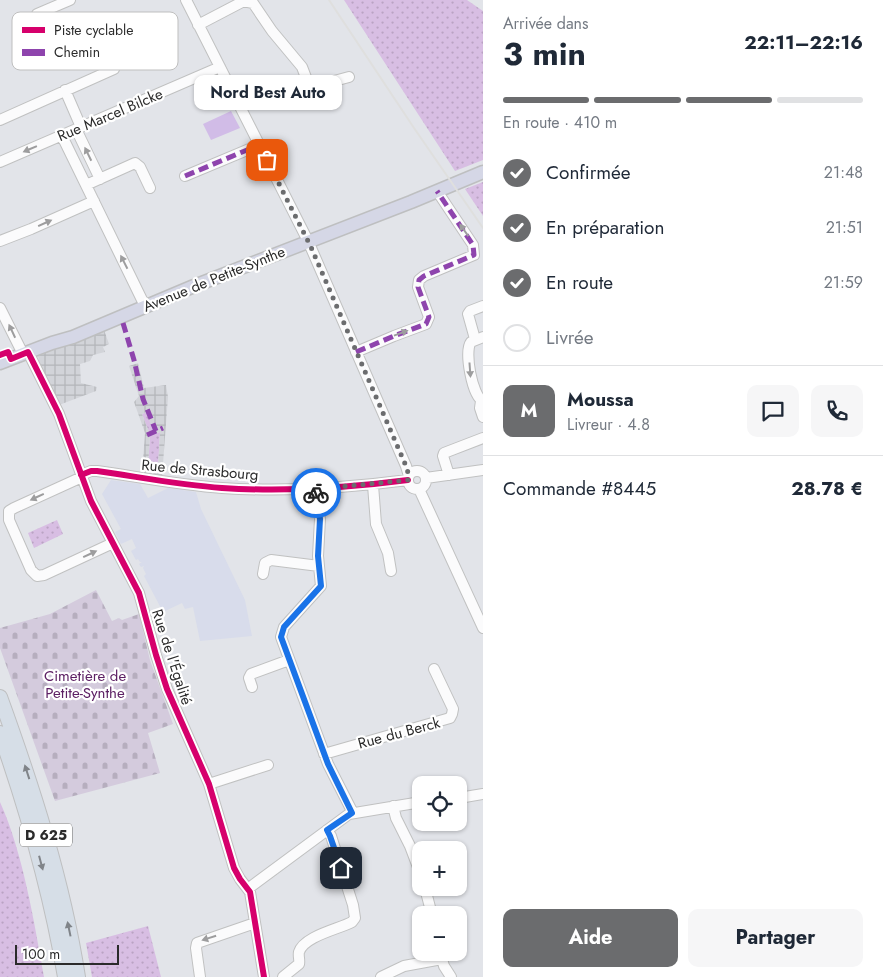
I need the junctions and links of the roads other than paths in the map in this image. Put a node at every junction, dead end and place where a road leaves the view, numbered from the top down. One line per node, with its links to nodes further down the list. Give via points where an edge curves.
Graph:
1 (70, 0): 3 (street)
2 (186, 0): 4 (street)
3 (42, 12)
4 (198, 24): 5 (street); 8 (street, via 242,2 253,4 302,67)
5 (220, 67): 10 (street); 12 (street, Rue Marcel Bilcke)
6 (112, 70): 9 (street)
7 (349, 77): 8 (street)
8 (310, 88): 10 (street, via 266,93)
9 (65, 90): 11 (street); 12 (street)
10 (239, 105): 14 (street)
11 (0, 120)
12 (78, 128): 13 (street, Rue Marcel Bilcke); 18 (street, one-way to 12)
13 (62, 136): 15 (street, Rue Marcel Bilcke, one-way to 15); 19 (street)
14 (259, 145): 17 (street); 24 (street)
15 (0, 162)
16 (483, 172): 21 (main road, Avenue de Petite-Synthe)
17 (184, 176)
18 (100, 179): 19 (street); 20 (street, via 135,163)
19 (86, 185): 22 (street)
20 (150, 188)
21 (437, 191): 24 (main road, Avenue de Petite-Synthe); 29 (street, one-way to 21, via 426,324 429,318 418,287 419,280 474,254 474,245)
22 (94, 201): 23 (street, one-way to 22); 25 (street, one-way to 22)
23 (0, 241)
24 (308, 241): 25 (main road, Avenue de Petite-Synthe); 29 (street)
25 (145, 306): 30 (main road, Avenue de Petite-Synthe)
26 (483, 306): 28 (street, via 468,314)
27 (0, 308): 30 (street, Rue de l'Égalité, one-way to 27)
28 (479, 338): 32 (street, one-way to 32, via 469,343 467,350 471,378)
29 (356, 352): 38 (street)
30 (26, 353): 31 (main road, Avenue de Petite-Synthe); 37 (street, Rue de l'Égalité, via 59,414)
31 (0, 364)
32 (482, 401): 33 (street)
33 (483, 417)
34 (483, 438): 36 (street, via 444,453)
35 (483, 470): 36 (street)
36 (449, 475): 39 (street)
37 (81, 476): 42 (street, Rue de Strasbourg, via 97,470 221,488); 43 (street, Rue de l'Égalité); 43 (street, Rue de Strasbourg, one-way to 43, via 8,513 31,570 37,576 44,575)
38 (409, 478): 39 (street, via 417,471); 40 (street, Rue de Strasbourg); 41 (street, via 411,486)
39 (426, 478): 41 (street)
40 (373, 485): 42 (street, Rue de Strasbourg); 45 (street, via 376,524 387,550)
41 (419, 488): 47 (street)
42 (316, 489): 44 (street, via 320,522)
43 (113, 543): 55 (street, Rue de l'Égalité, via 139,593 167,689)
44 (319, 566): 46 (street, via 270,560 265,563); 48 (street, via 320,589 282,632)
45 (390, 571)
46 (263, 574)
47 (483, 628)
48 (289, 660): 50 (street, via 251,674); 53 (street)
49 (434, 670): 53 (street, Rue du Berck, via 453,709 448,719)
50 (252, 687)
51 (0, 697): 69 (highway, D 625, one-way to 51, via 44,830)
52 (0, 733): 68 (highway, D 625, one-way to 68, via 39,856)
53 (324, 754): 61 (street)
54 (268, 765): 55 (street)
55 (209, 784): 64 (street, Rue de l'Égalité, via 234,868)
56 (481, 794): 57 (street); 59 (street)
57 (467, 797)
58 (412, 803): 60 (street)
59 (483, 805)
60 (393, 806): 61 (street); 63 (street)
61 (352, 813): 62 (street)
62 (327, 830): 64 (street); 72 (street, via 351,897 355,918 349,924 318,935 304,946 299,953 299,964)
63 (412, 851)
64 (249, 888): 65 (street, Rue de l'Égalité)
65 (255, 923): 70 (street, one-way to 70, via 197,943); 71 (street, Rue de l'Égalité)
66 (422, 961): 73 (street)
67 (443, 961): 74 (street)
68 (65, 977)
69 (78, 977)
70 (200, 977)
71 (264, 977)
72 (283, 977)
73 (381, 977)
74 (451, 977)

